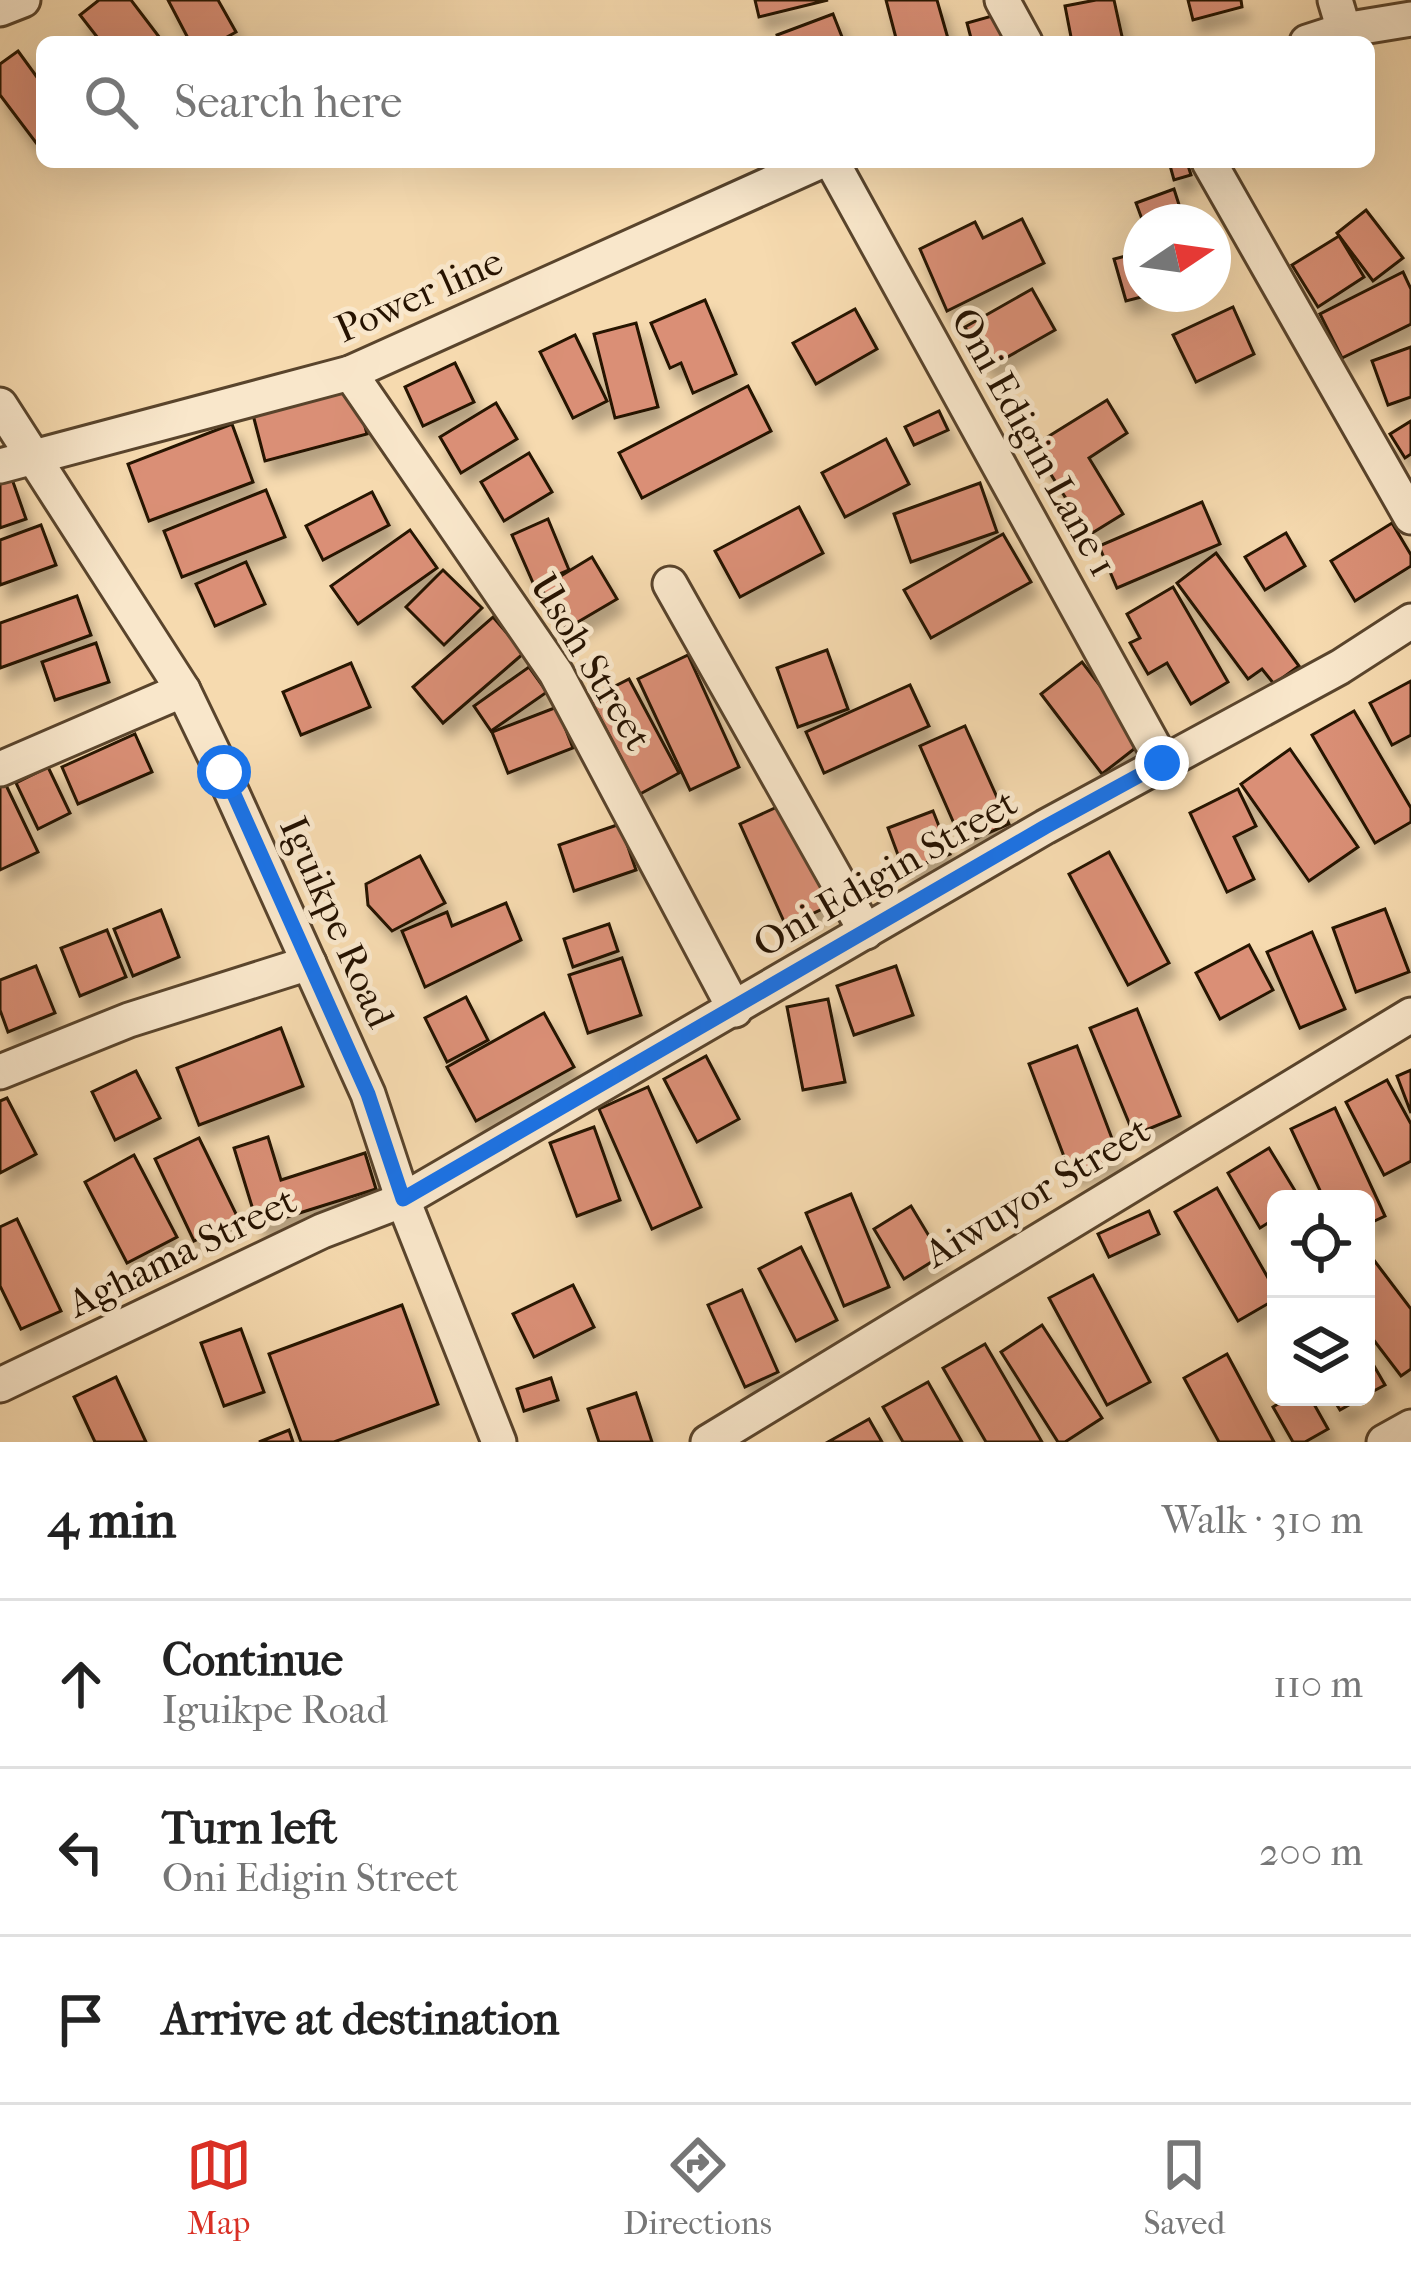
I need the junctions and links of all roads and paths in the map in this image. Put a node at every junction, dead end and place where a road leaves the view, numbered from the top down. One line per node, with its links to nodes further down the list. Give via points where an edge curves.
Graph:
1 (23, 0): 3 (street)
2 (1002, 0): 6 (street)
3 (0, 9)
4 (1340, 15): 5 (street); 7 (street)
5 (1411, 19)
6 (1022, 36)
7 (1314, 36)
8 (806, 168): 11 (street, Power line)
9 (835, 168): 19 (street, Oni Edigin Lane 1)
10 (1212, 168): 15 (street)
11 (350, 373): 13 (street, Power line); 23 (street, Usoh Street, via 556,673)
12 (0, 405): 13 (street, Iguikpe Road)
13 (37, 459): 14 (street, Power line); 18 (street, Iguikpe Road)
14 (0, 466)
15 (1411, 517)
16 (670, 584): 21 (street)
17 (1411, 620): 19 (street, Oni Edigin Street)
18 (183, 690): 20 (street); 22 (street, Iguikpe Road)
19 (1162, 763): 21 (street, Oni Edigin Street)
20 (0, 769)
21 (866, 932): 23 (street, Oni Edigin Street)
22 (309, 963): 25 (street, via 129,1020); 26 (street, Iguikpe Road, via 368,1094)
23 (735, 1010): 26 (street, Oni Edigin Street)
24 (1411, 1015): 30 (street, Aiwuyor Street)
25 (0, 1072)
26 (403, 1199): 27 (street, Aghama Street); 29 (street, Iguikpe Road)
27 (0, 1384)
28 (1411, 1426): 31 (street)
29 (500, 1442)
30 (708, 1442)
31 (1384, 1442)

